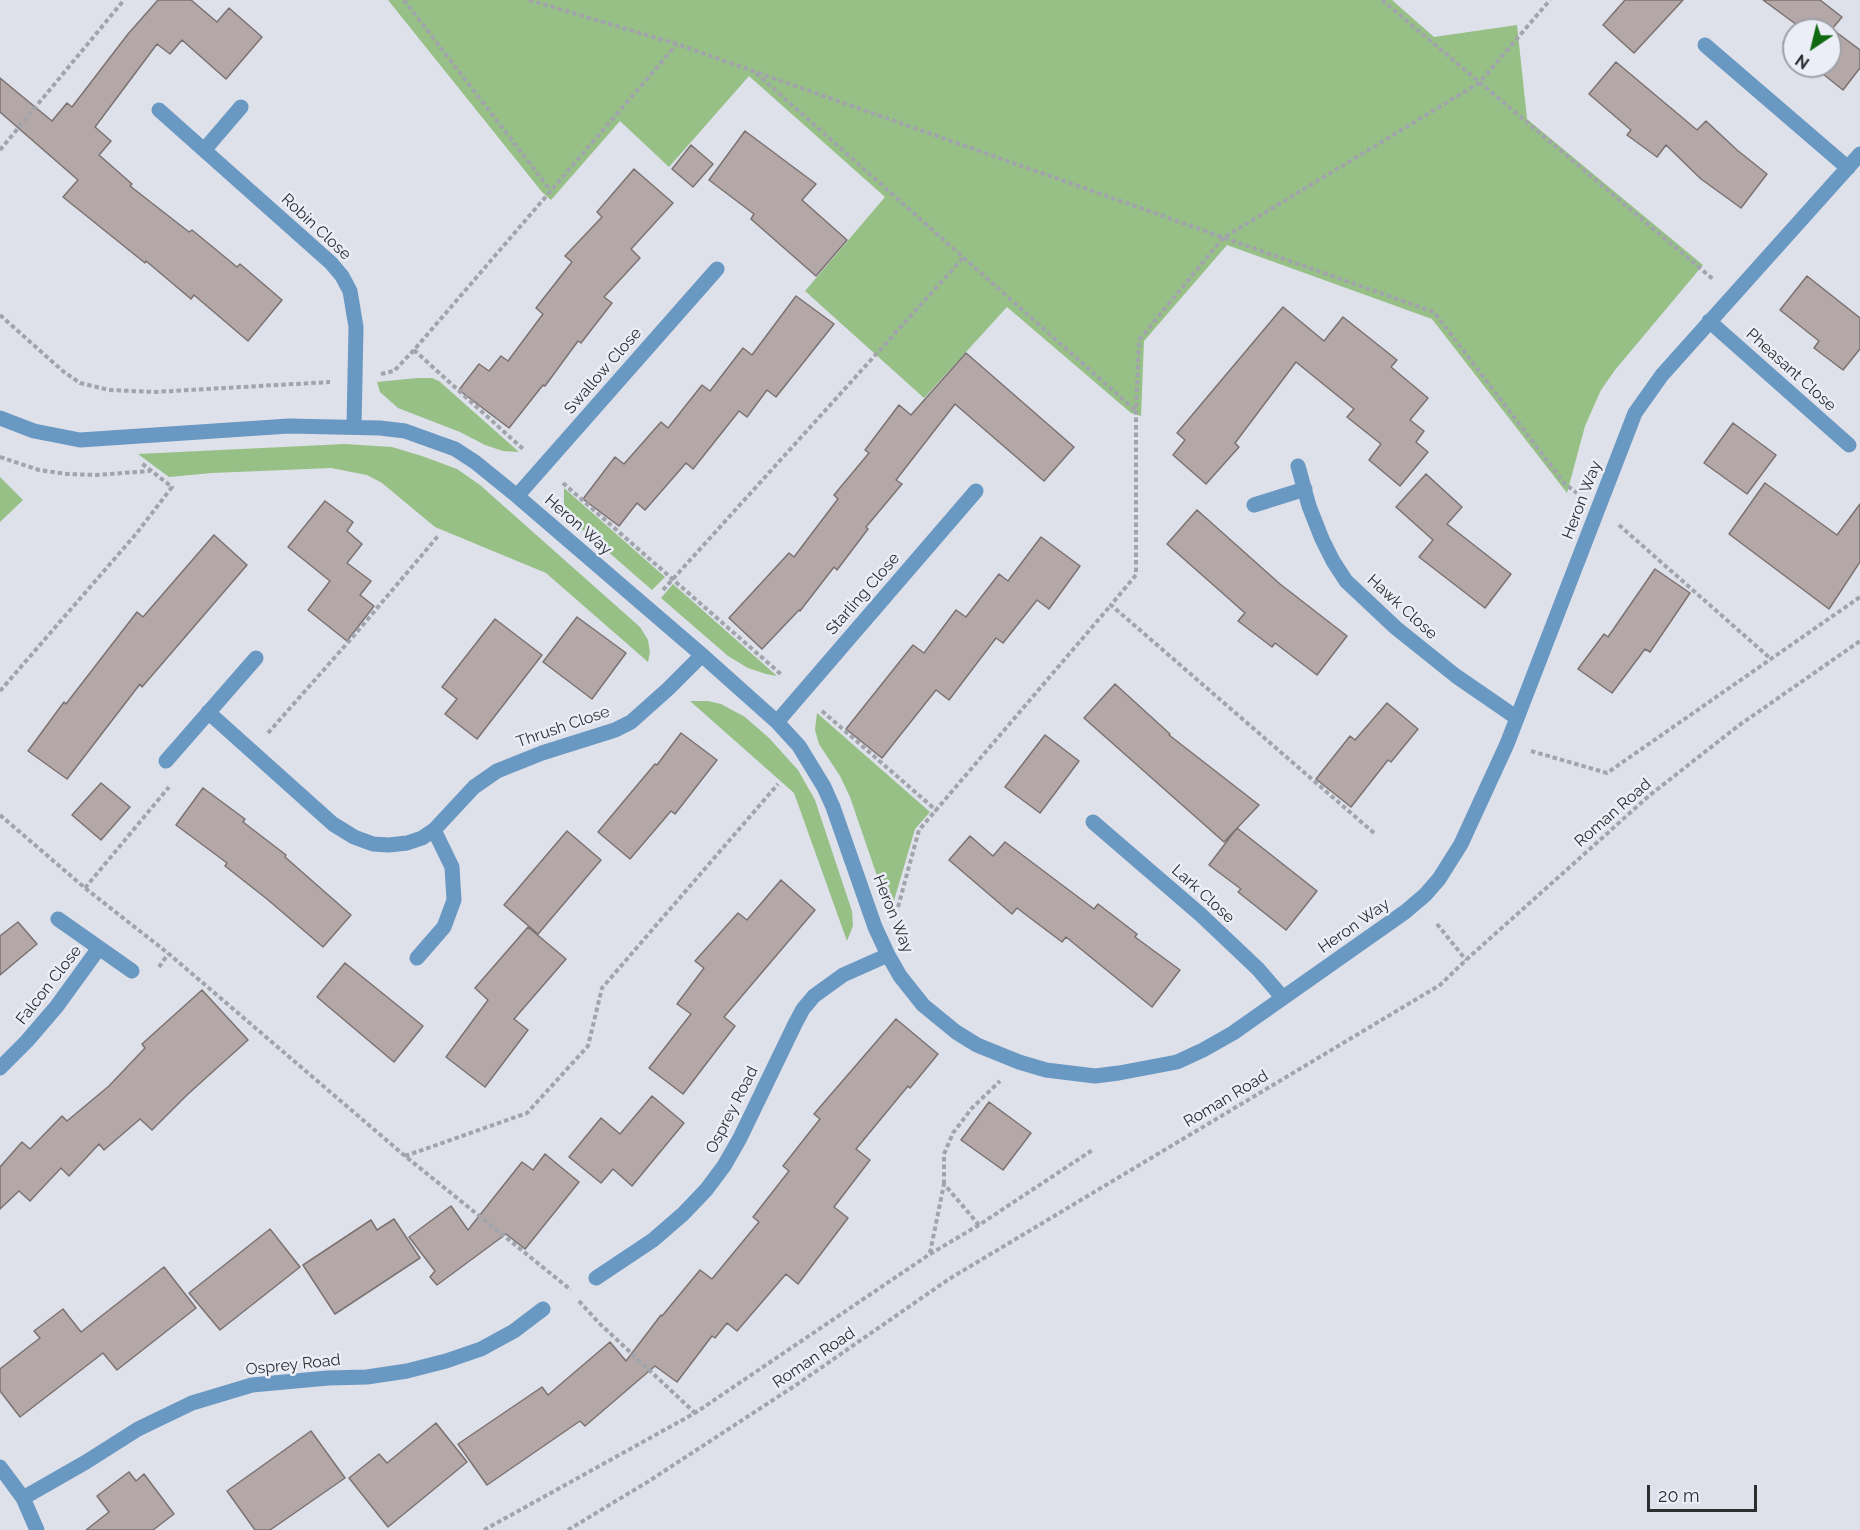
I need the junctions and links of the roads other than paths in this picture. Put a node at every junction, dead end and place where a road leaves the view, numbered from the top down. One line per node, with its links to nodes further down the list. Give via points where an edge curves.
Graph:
1 (1705, 45): 6 (street)
2 (241, 107): 4 (street)
3 (159, 110): 4 (street, Robin Close)
4 (205, 149): 10 (street, Robin Close, via 342,276 350,291 356,327)
5 (1860, 154): 6 (street, Heron Way)
6 (1848, 168): 8 (street, Heron Way)
7 (717, 269): 15 (street, Swallow Close)
8 (1709, 321): 11 (street, Pheasant Close); 20 (street, Heron Way, via 1635,413)
9 (0, 418): 10 (street, Heron Way, via 55,437 80,440 289,426)
10 (354, 427): 15 (street, Heron Way, via 405,431 455,449)
11 (1849, 445)
12 (1298, 466): 13 (street, Hawk Close)
13 (1305, 489): 16 (street); 20 (street, Hawk Close, via 1322,539 1352,587 1403,634)
14 (976, 491): 21 (street, Starling Close)
15 (517, 496): 17 (street, Heron Way)
16 (1254, 506)
17 (702, 655): 21 (street, Heron Way); 24 (street, Thrush Close, via 631,722 497,771 474,787)
18 (256, 658): 19 (street)
19 (208, 712): 22 (street); 24 (street, Thrush Close, via 333,824 354,837 389,845 407,843)
20 (1517, 718): 30 (street, Heron Way, via 1461,844 1425,895)
21 (777, 722): 27 (street, Heron Way, via 799,746 824,787)
22 (166, 761)
23 (1093, 822): 30 (street, Lark Close, via 1201,915)
24 (434, 830): 28 (street, via 452,867 454,900 444,927)
25 (58, 919): 26 (street, Falcon Close)
26 (99, 948): 29 (street, Falcon Close); 31 (street, Falcon Close, via 57,1006)
27 (888, 955): 30 (street, Heron Way, via 923,1005 976,1045 1046,1070 1095,1076 1177,1062 1233,1033); 32 (street, Osprey Road, via 843,975 814,996 795,1024 740,1138 706,1190 653,1240)
28 (417, 958)
29 (132, 971)
30 (1283, 998)
31 (0, 1068)
32 (596, 1278)
33 (543, 1309): 35 (street, Osprey Road, via 481,1349 407,1371 252,1385 192,1403 138,1429)
34 (0, 1467): 35 (street)
35 (23, 1498): 36 (street)
36 (37, 1530)

